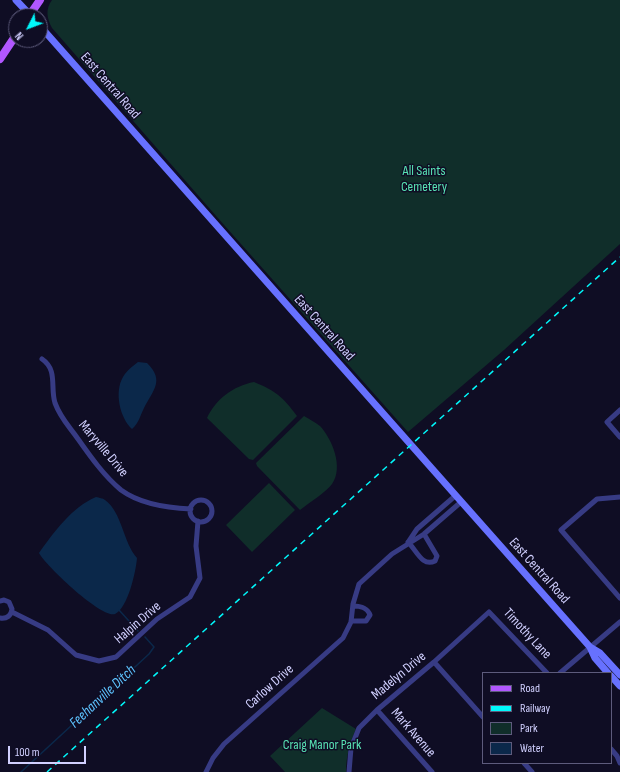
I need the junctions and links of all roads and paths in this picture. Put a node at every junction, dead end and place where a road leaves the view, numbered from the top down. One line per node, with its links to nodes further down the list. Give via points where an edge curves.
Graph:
1 (16, 0): 2 (main road)
2 (23, 8)
3 (48, 35): 9 (main road, East Central Road)
4 (8, 47): 5 (main road)
5 (0, 59)
6 (42, 359): 12 (street, Maryville Drive, via 51,369 53,395 60,416 114,483 129,495 144,501)
7 (620, 410): 8 (street, via 607,422)
8 (620, 437)
9 (455, 496): 11 (main road, East Central Road); 15 (street, Carlow Drive, via 417,529)
10 (620, 497): 16 (street, via 597,499 561,530)
11 (461, 502): 14 (street, Carlow Drive); 24 (main road, East Central Road)
12 (191, 509): 13 (street, via 192,515); 13 (street, via 197,501 204,500 212,508 211,515 206,520)
13 (198, 521): 19 (street, Halpin Drive, via 196,546 200,578 190,597 157,619 116,657 99,662 76,655 48,630)
14 (424, 534): 15 (street, Carlow Drive); 15 (street, via 437,556 435,561 424,562)
15 (408, 542): 18 (street, Carlow Drive, via 358,584)
16 (620, 598)
17 (0, 601): 19 (street, Halpin Drive, via 9,602)
18 (353, 606): 22 (street, Carlow Drive); 22 (street, via 364,608 370,614 366,621)
19 (12, 612): 21 (street, via 7,617)
20 (489, 612): 25 (street, Madelyn Drive); 26 (street, Timothy Lane)
21 (0, 618)
22 (351, 621): 37 (street, Carlow Drive, via 343,638 224,744)
23 (620, 622): 24 (street, Timothy Lane)
24 (590, 647): 27 (street, Timothy Lane); 28 (main road, East Central Road, via 595,658); 29 (main road, East Central Road, via 600,653)
25 (434, 662): 32 (street, Madelyn Drive); 33 (street)
26 (545, 672)
27 (561, 672)
28 (607, 672)
29 (620, 675)
30 (612, 677): 31 (main road)
31 (620, 686)
32 (377, 710): 38 (street, Madelyn Drive, via 359,728 351,748); 39 (street, Mark Avenue)
33 (482, 716)
34 (612, 750): 35 (street)
35 (620, 763)
36 (525, 764): 40 (street)
37 (206, 772)
38 (349, 772)
39 (432, 772)
40 (532, 772)

